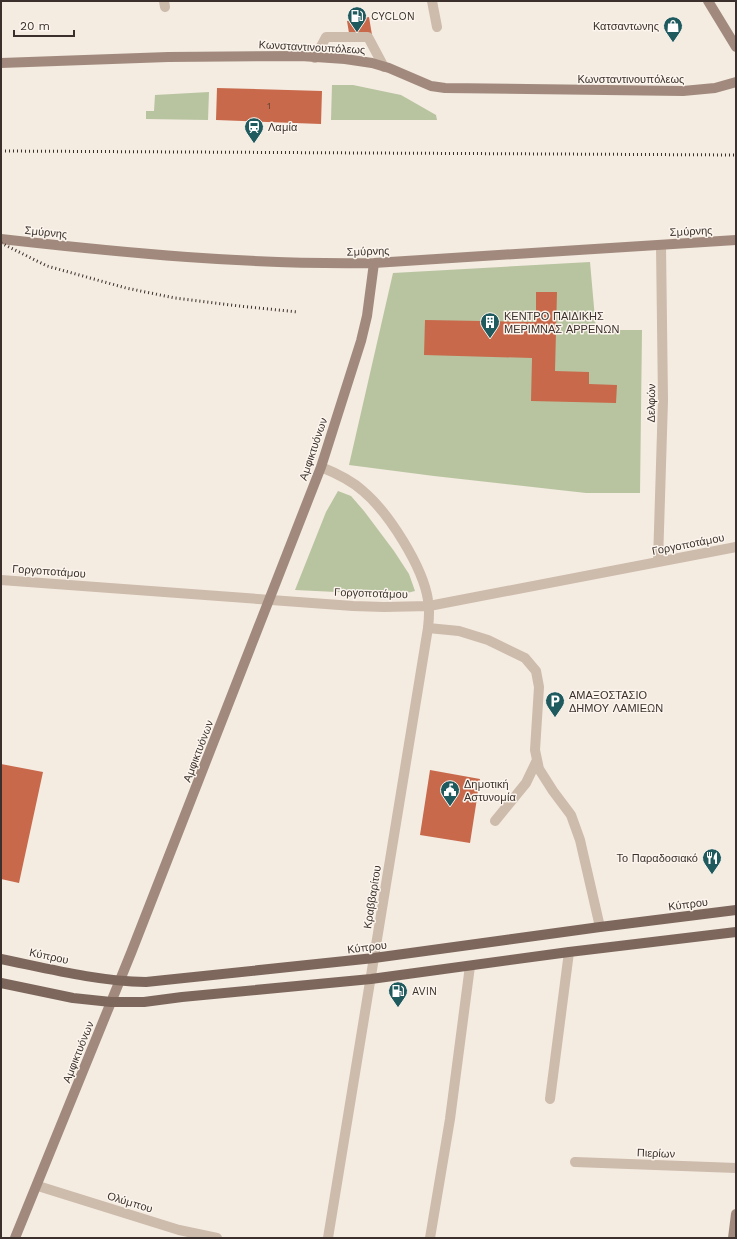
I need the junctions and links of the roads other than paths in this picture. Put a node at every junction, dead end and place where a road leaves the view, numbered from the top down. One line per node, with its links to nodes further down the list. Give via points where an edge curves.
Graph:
1 (432, 1): 3 (street)
2 (708, 1): 4 (street)
3 (437, 27)
4 (736, 48)
5 (315, 58): 6 (street, Κωνσταντινουπόλεως, via 168,57); 7 (street, Κωνσταντινουπόλεως, via 361,61); 7 (street, via 326,36 368,37)
6 (1, 63)
7 (384, 66): 8 (street, Κωνσταντινουπόλεως, via 431,86 445,88 683,92 716,88)
8 (736, 82)
9 (1, 239): 12 (street, Σμύρνης, via 198,258 310,264)
10 (736, 240): 11 (street, Σμύρνης)
11 (661, 245): 12 (street, Σμύρνης); 15 (street, Δελφών, via 663,400)
12 (374, 263): 13 (street, Αμφικτυόνων, via 361,341)
13 (320, 467): 17 (street, Αμφικτυόνων); 18 (street, Κραββαρίτου, via 363,490 384,512 417,568)
14 (736, 547): 15 (street, Γοργοποτάμου)
15 (658, 562): 18 (street, Γοργοποτάμου)
16 (1, 580): 17 (street, Γοργοποτάμου)
17 (270, 599): 18 (street, Γοργοποτάμου, via 353,606); 30 (street, Αμφικτυόνων)
18 (429, 606): 19 (street, Κραββαρίτου)
19 (428, 628): 20 (street, via 459,631 488,640 525,658 536,671 539,687 535,750); 26 (street, Κραββαρίτου)
20 (538, 760): 21 (street, via 526,783); 23 (street, via 539,769 571,815 580,840)
21 (495, 821)
22 (736, 910): 23 (main road, Κύπρου)
23 (600, 927): 26 (main road, Κύπρου)
24 (736, 932): 25 (main road)
25 (570, 952): 28 (main road); 33 (street)
26 (374, 958): 29 (street, Κραββαρίτου); 30 (main road, Κύπρου, via 146,982)
27 (1, 959): 30 (main road, Κύπρου)
28 (470, 966): 29 (main road); 41 (street, via 450,1119)
29 (370, 979): 32 (main road, via 144,1002); 40 (street, Κραββαρίτου)
30 (120, 981): 32 (street, Αμφικτυόνων)
31 (1, 983): 32 (main road, via 73,998)
32 (111, 1002): 36 (street, Αμφικτυόνων)
33 (550, 1099)
34 (575, 1162): 35 (street, Πιερίων)
35 (736, 1168)
36 (38, 1186): 38 (street, Αμφικτυόνων); 39 (street, Ολύμπου, via 179,1230)
37 (736, 1214): 42 (street)
38 (15, 1238)
39 (216, 1238)
40 (328, 1238)
41 (430, 1238)
42 (733, 1238)

